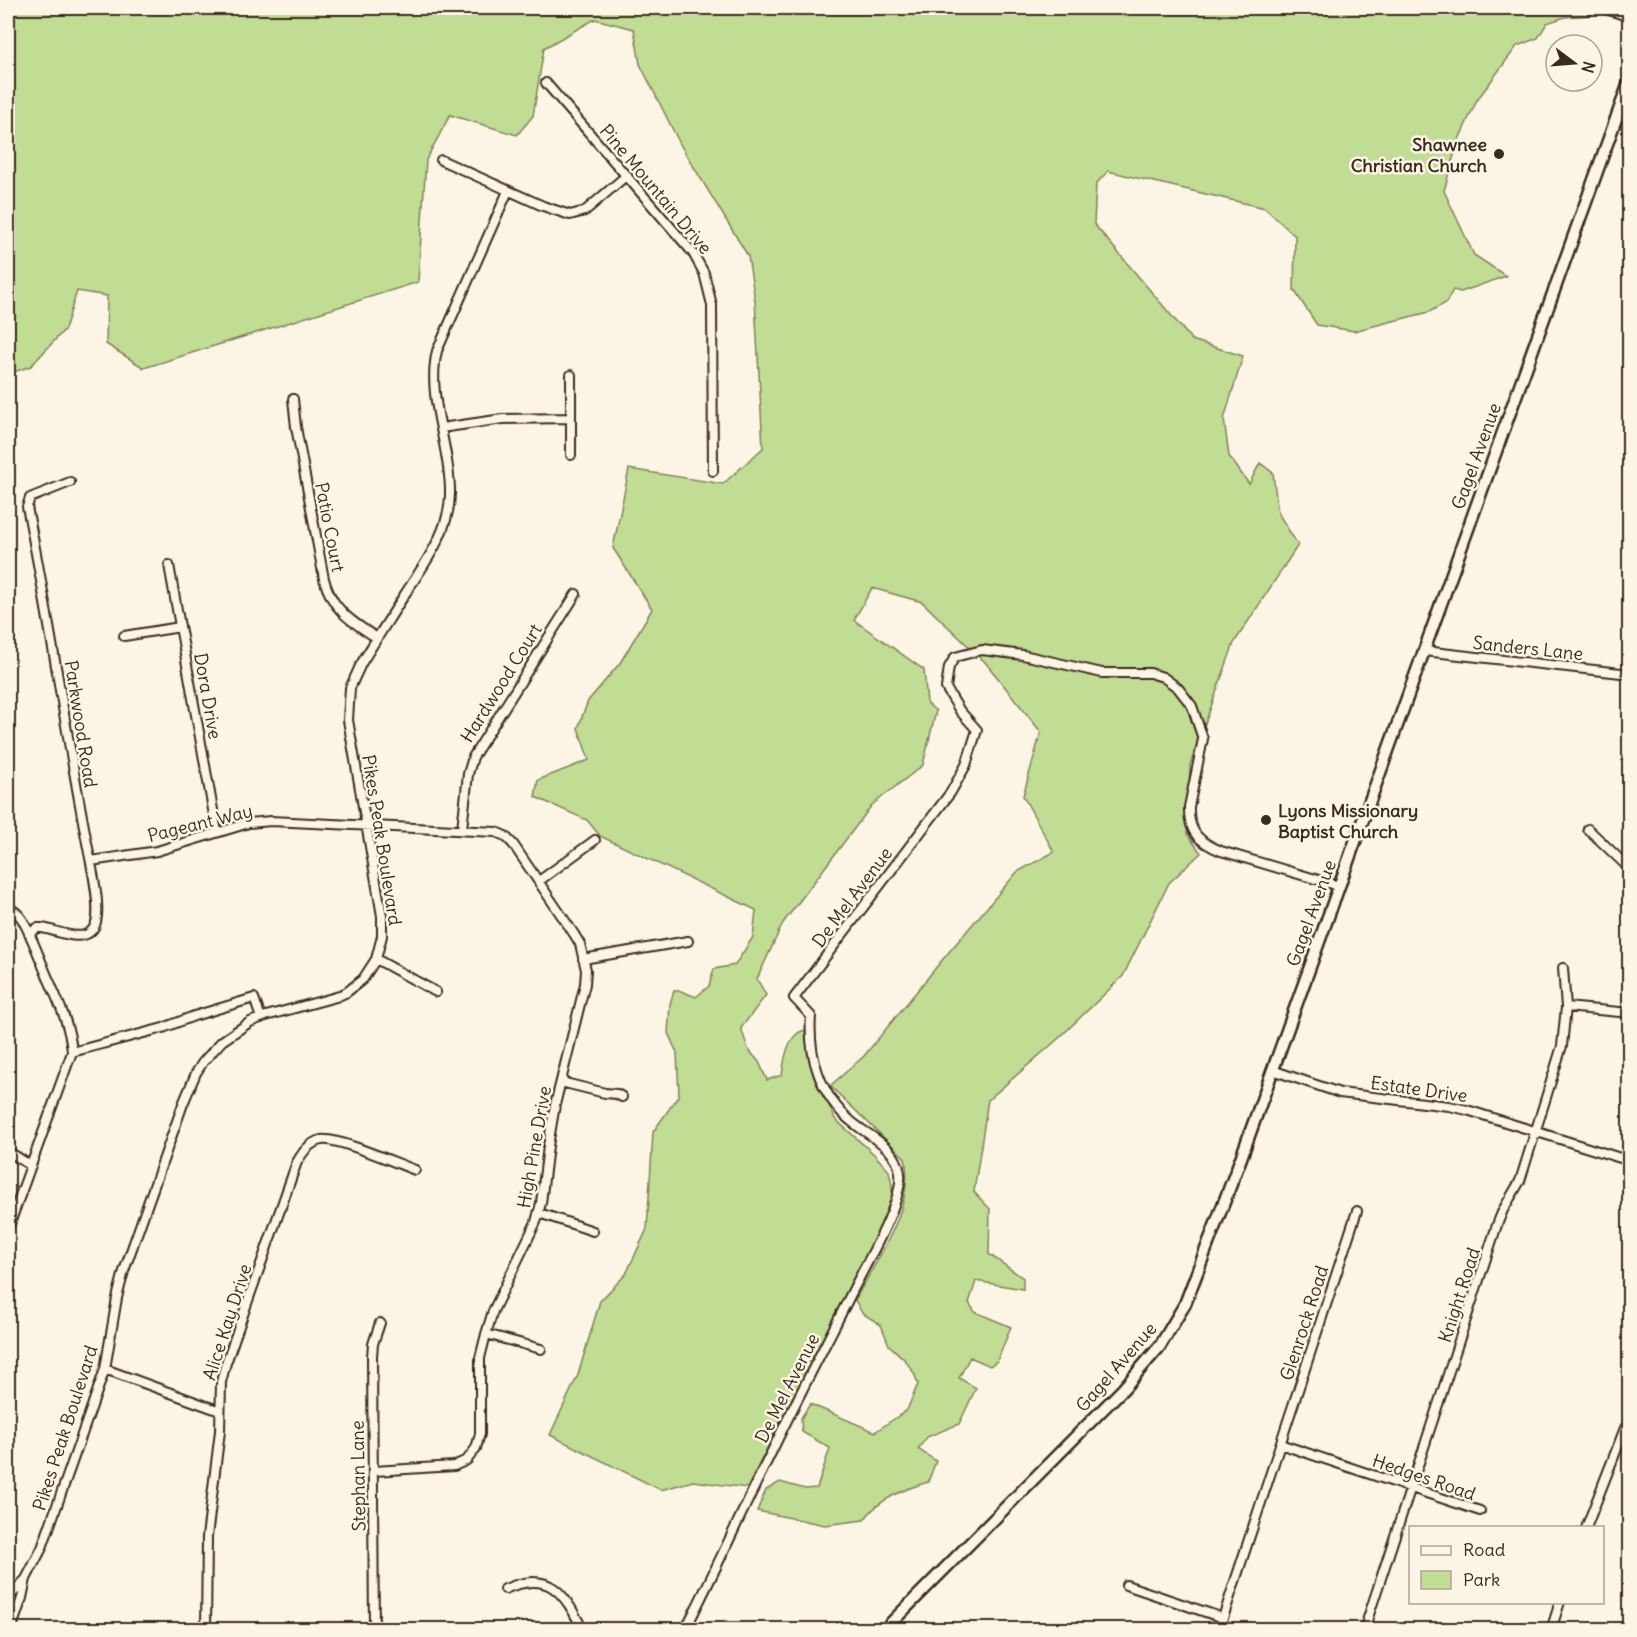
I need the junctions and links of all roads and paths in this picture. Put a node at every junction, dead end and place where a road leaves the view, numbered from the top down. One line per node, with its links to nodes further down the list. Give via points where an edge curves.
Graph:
1 (1603, 8): 2 (street)
2 (1629, 17)
3 (1629, 80): 20 (street, Gagel Avenue)
4 (546, 83): 6 (street, Pine Mountain Drive)
5 (441, 160): 7 (street)
6 (627, 175): 7 (street, via 585,211 570,215); 13 (street, Pine Mountain Drive, via 693,253 708,284 712,317)
7 (508, 191): 11 (street, Pikes Peak Boulevard, via 437,351 434,371)
8 (571, 375): 10 (street)
9 (293, 399): 19 (street, Patio Court, via 329,596 338,609)
10 (571, 418): 11 (street, via 503,418); 12 (street)
11 (441, 428): 19 (street, Pikes Peak Boulevard, via 450,491 445,523 431,554)
12 (571, 455)
13 (712, 471)
14 (70, 482): 27 (street, Parkwood Road, via 30,498 27,507)
15 (170, 565): 17 (street, Dora Drive)
16 (576, 594): 23 (street, Hardwood Court, via 473,757)
17 (180, 627): 18 (street); 25 (street, Dora Drive)
18 (124, 636)
19 (377, 638): 22 (street, Pikes Peak Boulevard, via 348,698 348,720)
20 (1424, 651): 21 (street, Sanders Lane); 30 (street, Gagel Avenue)
21 (1629, 674)
22 (366, 825): 23 (street, Pageant Way); 25 (street, Pageant Way, via 271,821); 34 (street, Pikes Peak Boulevard, via 383,927)
23 (462, 830): 29 (street, High Pine Drive, via 505,836)
24 (1588, 830): 28 (street)
25 (217, 832): 27 (street, Pageant Way, via 157,851)
26 (595, 840): 29 (street)
27 (91, 861): 32 (street, Parkwood Road, via 98,916 93,929 77,936 42,928)
28 (1629, 869)
29 (539, 881): 35 (street, High Pine Drive, via 580,944)
30 (1339, 886): 42 (street, Gagel Avenue); 75 (street, De Mel Avenue, via 1221,851 1204,844 1193,831 1189,807 1203,739 1192,706 1163,677 1150,673 1102,673 982,650 955,657 945,688 976,730 966,765 951,792 795,998 812,1016 813,1057 825,1090 844,1116 895,1157 900,1172 898,1195)
31 (8, 907): 32 (street, via 21,917)
32 (29, 934): 41 (street, via 65,1019)
33 (688, 941): 35 (street)
34 (376, 959): 37 (street); 40 (street, Pikes Peak Boulevard, via 363,979 347,992)
35 (583, 959): 43 (street, High Pine Drive, via 585,984)
36 (1563, 968): 38 (street, Knight Road)
37 (436, 992)
38 (1566, 1007): 39 (street); 45 (street, Knight Road, via 1562,1047)
39 (1629, 1014)
40 (261, 1018): 41 (street, via 254,998); 57 (street, Pikes Peak Boulevard, via 222,1041 203,1062 190,1086 124,1272)
41 (72, 1052): 48 (street)
42 (1272, 1070): 45 (street, Estate Drive, via 1340,1093 1449,1106); 76 (street, Gagel Avenue, via 1192,1289 1168,1334 1124,1389)
43 (561, 1082): 44 (street); 51 (street, High Pine Drive)
44 (622, 1097)
45 (1536, 1131): 47 (street, Estate Drive); 62 (street, Knight Road, via 1520,1181 1497,1225)
46 (8, 1151): 48 (street)
47 (1629, 1161)
48 (31, 1166): 52 (street)
49 (415, 1170): 58 (street, Alice Kay Drive, via 329,1140 306,1148 297,1162 226,1363)
50 (1357, 1210): 60 (street, Glenrock Road)
51 (539, 1213): 53 (street); 55 (street, High Pine Drive)
52 (8, 1229)
53 (593, 1231)
54 (380, 1323): 61 (street, Stephan Lane, via 372,1356)
55 (486, 1334): 56 (street); 61 (street, High Pine Drive, via 480,1358 480,1434 472,1455 454,1467)
56 (540, 1349)
57 (105, 1369): 58 (street); 65 (street, Pikes Peak Boulevard, via 42,1548)
58 (220, 1411): 72 (street, Alice Kay Drive, via 207,1537)
59 (1625, 1428): 64 (street)
60 (1280, 1444): 62 (street, Hedges Road); 70 (street, Glenrock Road)
61 (374, 1471): 73 (street, Stephan Lane)
62 (1411, 1488): 63 (street, Hedges Road); 78 (street, Knight Road)
63 (1480, 1511)
64 (1586, 1526)
65 (26, 1579): 68 (street, Pikes Peak Boulevard); 71 (street, Pikes Peak Boulevard)
66 (1126, 1586): 70 (street)
67 (505, 1589): 74 (street, via 528,1582 547,1584 565,1598)
68 (8, 1604)
69 (1559, 1604): 79 (street)
70 (1223, 1618): 77 (street, Glenrock Road)
71 (11, 1629)
72 (206, 1629)
73 (374, 1629)
74 (583, 1629)
75 (686, 1629)
76 (884, 1629)
77 (1219, 1629)
78 (1364, 1629)
79 (1551, 1629)

